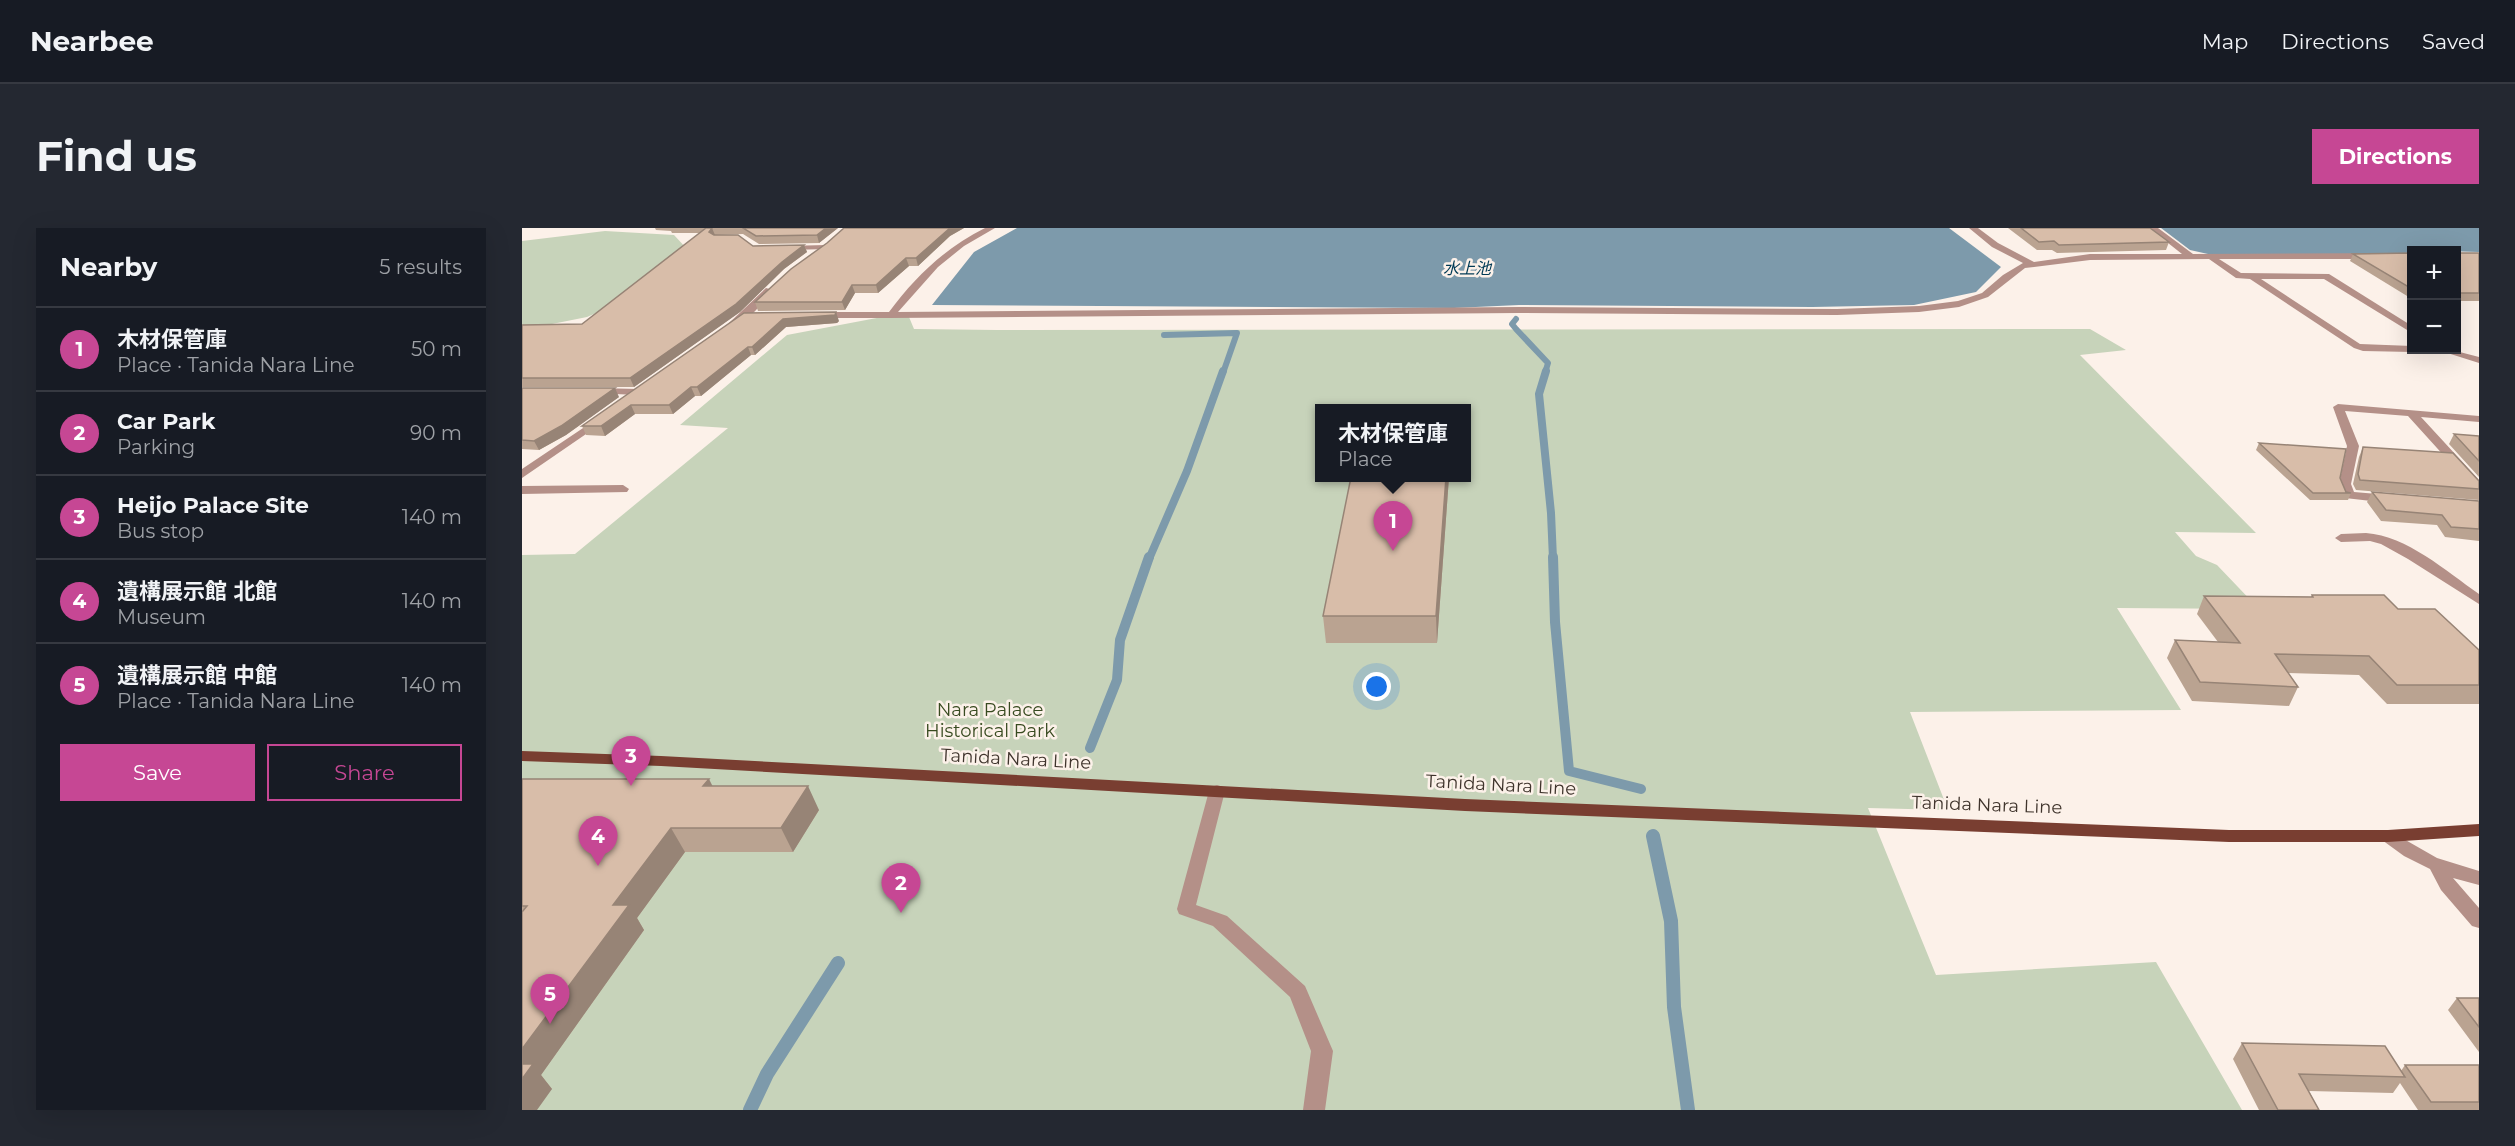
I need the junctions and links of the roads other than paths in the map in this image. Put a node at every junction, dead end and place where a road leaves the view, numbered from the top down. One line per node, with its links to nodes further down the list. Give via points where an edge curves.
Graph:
1 (991, 228): 15 (street, via 949,252 910,288)
2 (1973, 228): 11 (street)
3 (2153, 228): 7 (street)
4 (834, 240): 5 (street)
5 (826, 247): 6 (street); 10 (street)
6 (779, 248)
7 (2190, 256): 9 (street); 11 (street, via 2090,257)
8 (2407, 256): 9 (street)
9 (2212, 258): 12 (street, via 2239,276)
10 (807, 260)
11 (2031, 264): 15 (street, via 2006,277 1985,295 1959,304 1919,309)
12 (2252, 277): 18 (street, via 2326,276); 20 (street, via 2357,346)
13 (775, 285): 16 (street)
14 (812, 315): 15 (street)
15 (891, 315)
16 (744, 316): 17 (street); 19 (street)
17 (755, 316)
18 (2407, 327)
19 (725, 330)
20 (2407, 349)
21 (2457, 354): 22 (street)
22 (2479, 360)
23 (647, 385): 25 (street)
24 (579, 391): 25 (street)
25 (638, 392): 30 (street)
26 (2412, 414): 27 (street); 29 (street); 34 (street, via 2338,407 2358,446 2345,484 2349,495)
27 (2479, 419)
28 (2429, 454): 29 (street)
29 (2450, 456): 31 (street)
30 (522, 474)
31 (2479, 487)
32 (622, 489): 33 (street)
33 (522, 490)
34 (2408, 500)
35 (2341, 538): 36 (street, via 2374,538 2391,545)
36 (2479, 600)
37 (522, 756): 38 (main road, Tanida Nara Line)
38 (1217, 791): 40 (main road, Tanida Nara Line, via 2205,835); 44 (street, via 1186,909 1220,921 1298,992 1322,1051)
39 (2479, 830): 40 (main road, Tanida Nara Line)
40 (2388, 836): 41 (street)
41 (2438, 868): 42 (street); 43 (street)
42 (2479, 878)
43 (2479, 921)
44 (1314, 1110)

